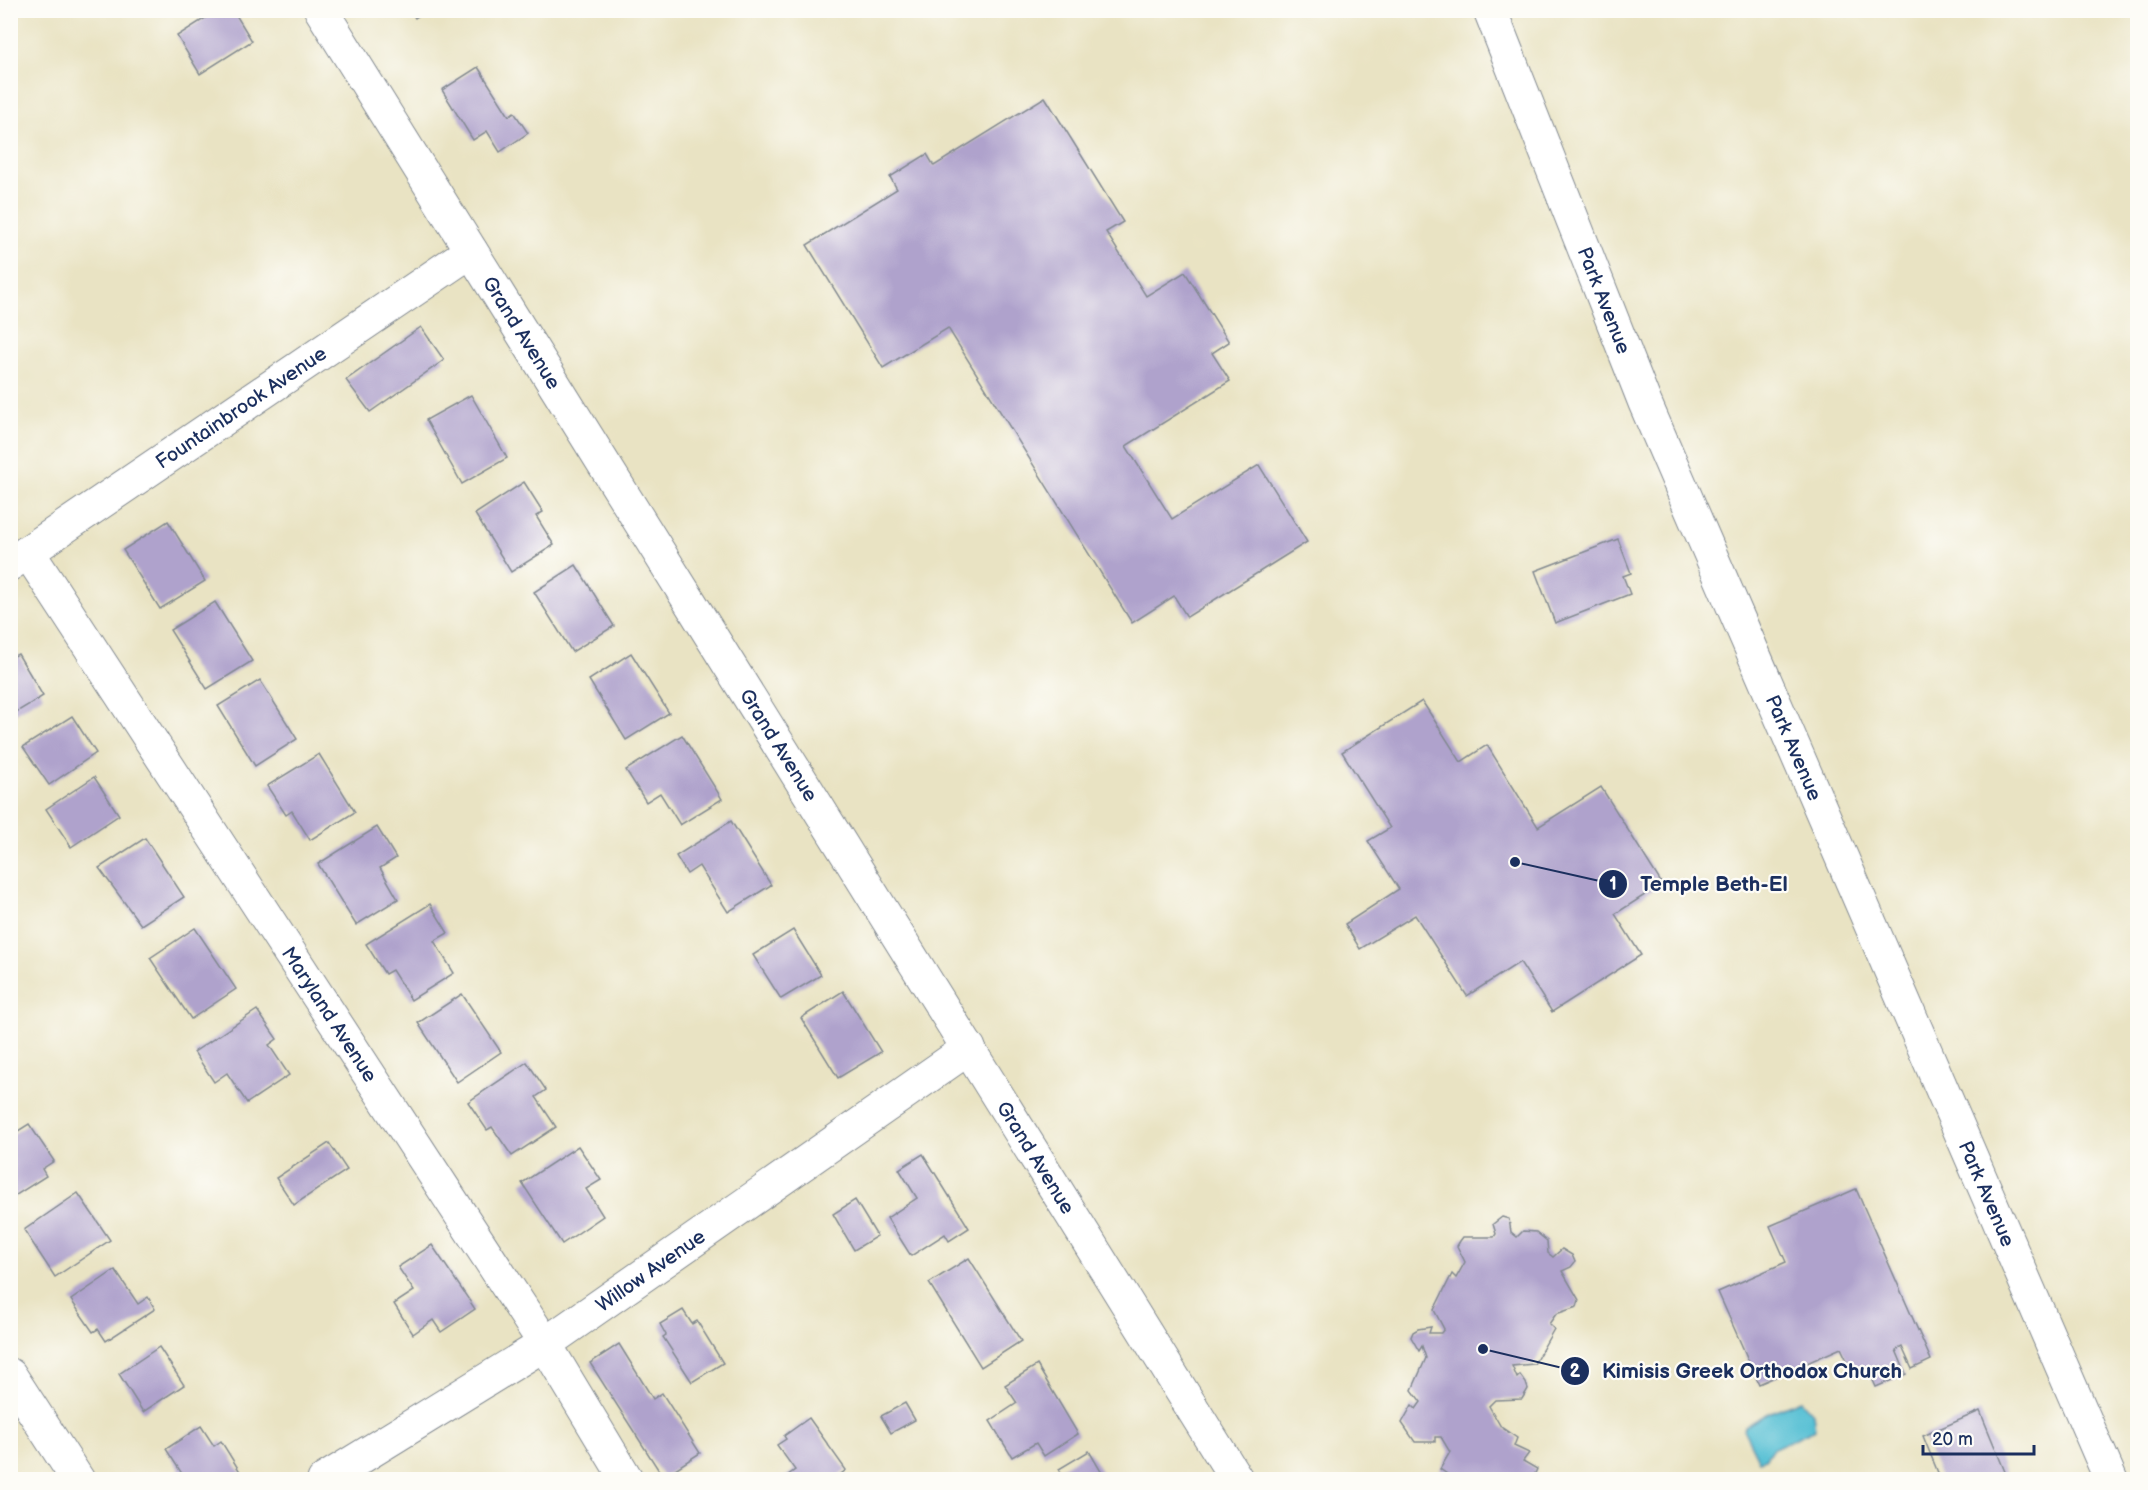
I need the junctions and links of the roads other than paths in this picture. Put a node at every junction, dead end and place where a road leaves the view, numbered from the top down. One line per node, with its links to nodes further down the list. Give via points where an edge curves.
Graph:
1 (321, 10): 3 (street, Grand Avenue)
2 (1490, 10): 12 (street, Park Avenue, via 1649,414)
3 (471, 250): 4 (street, Fountainbrook Avenue); 5 (street, Grand Avenue)
4 (19, 558): 6 (street, Maryland Avenue)
5 (969, 1048): 6 (street, Willow Avenue); 11 (street, Grand Avenue)
6 (544, 1344): 9 (street, Willow Avenue); 10 (street, Maryland Avenue)
7 (10, 1375): 8 (street)
8 (78, 1479)
9 (324, 1479)
10 (627, 1479)
11 (1237, 1479)
12 (2111, 1479)

